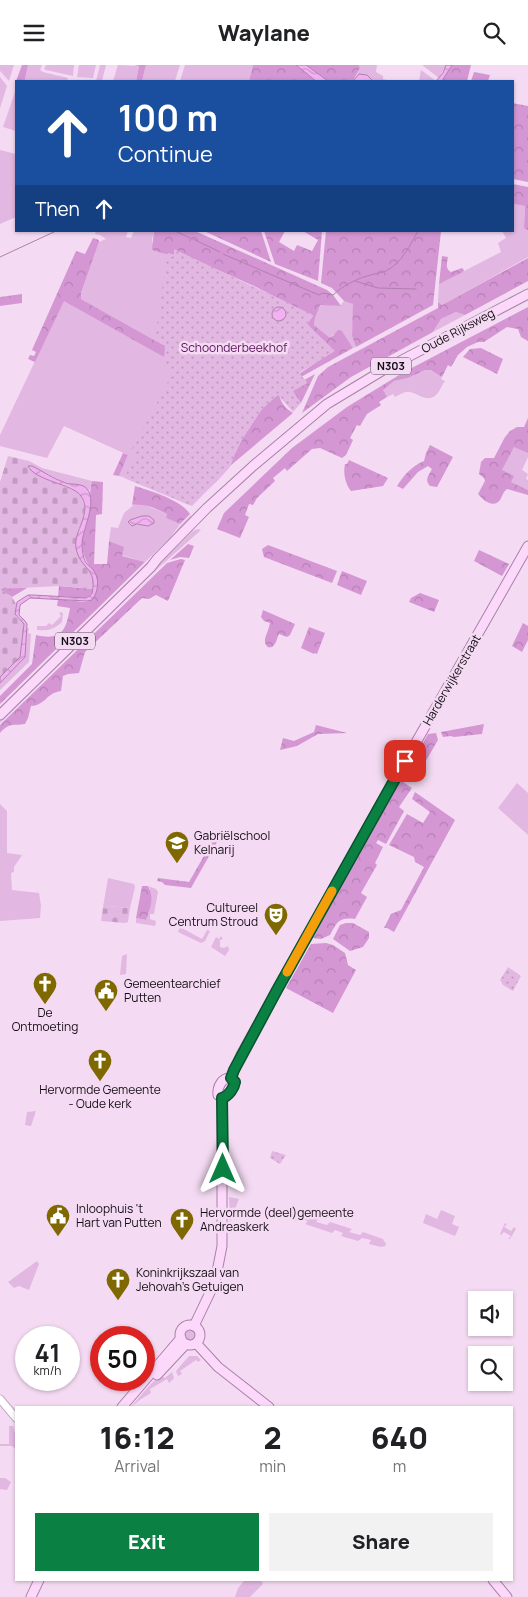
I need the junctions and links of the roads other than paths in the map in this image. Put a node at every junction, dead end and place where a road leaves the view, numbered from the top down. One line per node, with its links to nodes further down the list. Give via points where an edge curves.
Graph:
1 (528, 294): 3 (main road, Oude Rijksweg / N303, via 385,369 327,404 252,465)
2 (528, 546): 4 (main road, Harderwijkerstraat, via 369,825 231,1078 223,1080 219,1087 218,1095 222,1098 222,1246 215,1282)
3 (0, 715)
4 (194, 1326): 5 (main road, via 184,1328 180,1335); 6 (main road, via 199,1332)
5 (184, 1341): 6 (main road, via 190,1345); 8 (main road); 9 (main road)
6 (196, 1343): 10 (main road, via 218,1367)
7 (0, 1399): 11 (street)
8 (123, 1406)
9 (131, 1406)
10 (268, 1406)
11 (15, 1418)
12 (39, 1581): 16 (main road)
13 (488, 1581): 15 (main road)
14 (494, 1581): 15 (main road)
15 (500, 1590): 17 (main road)
16 (31, 1597)
17 (507, 1597)

